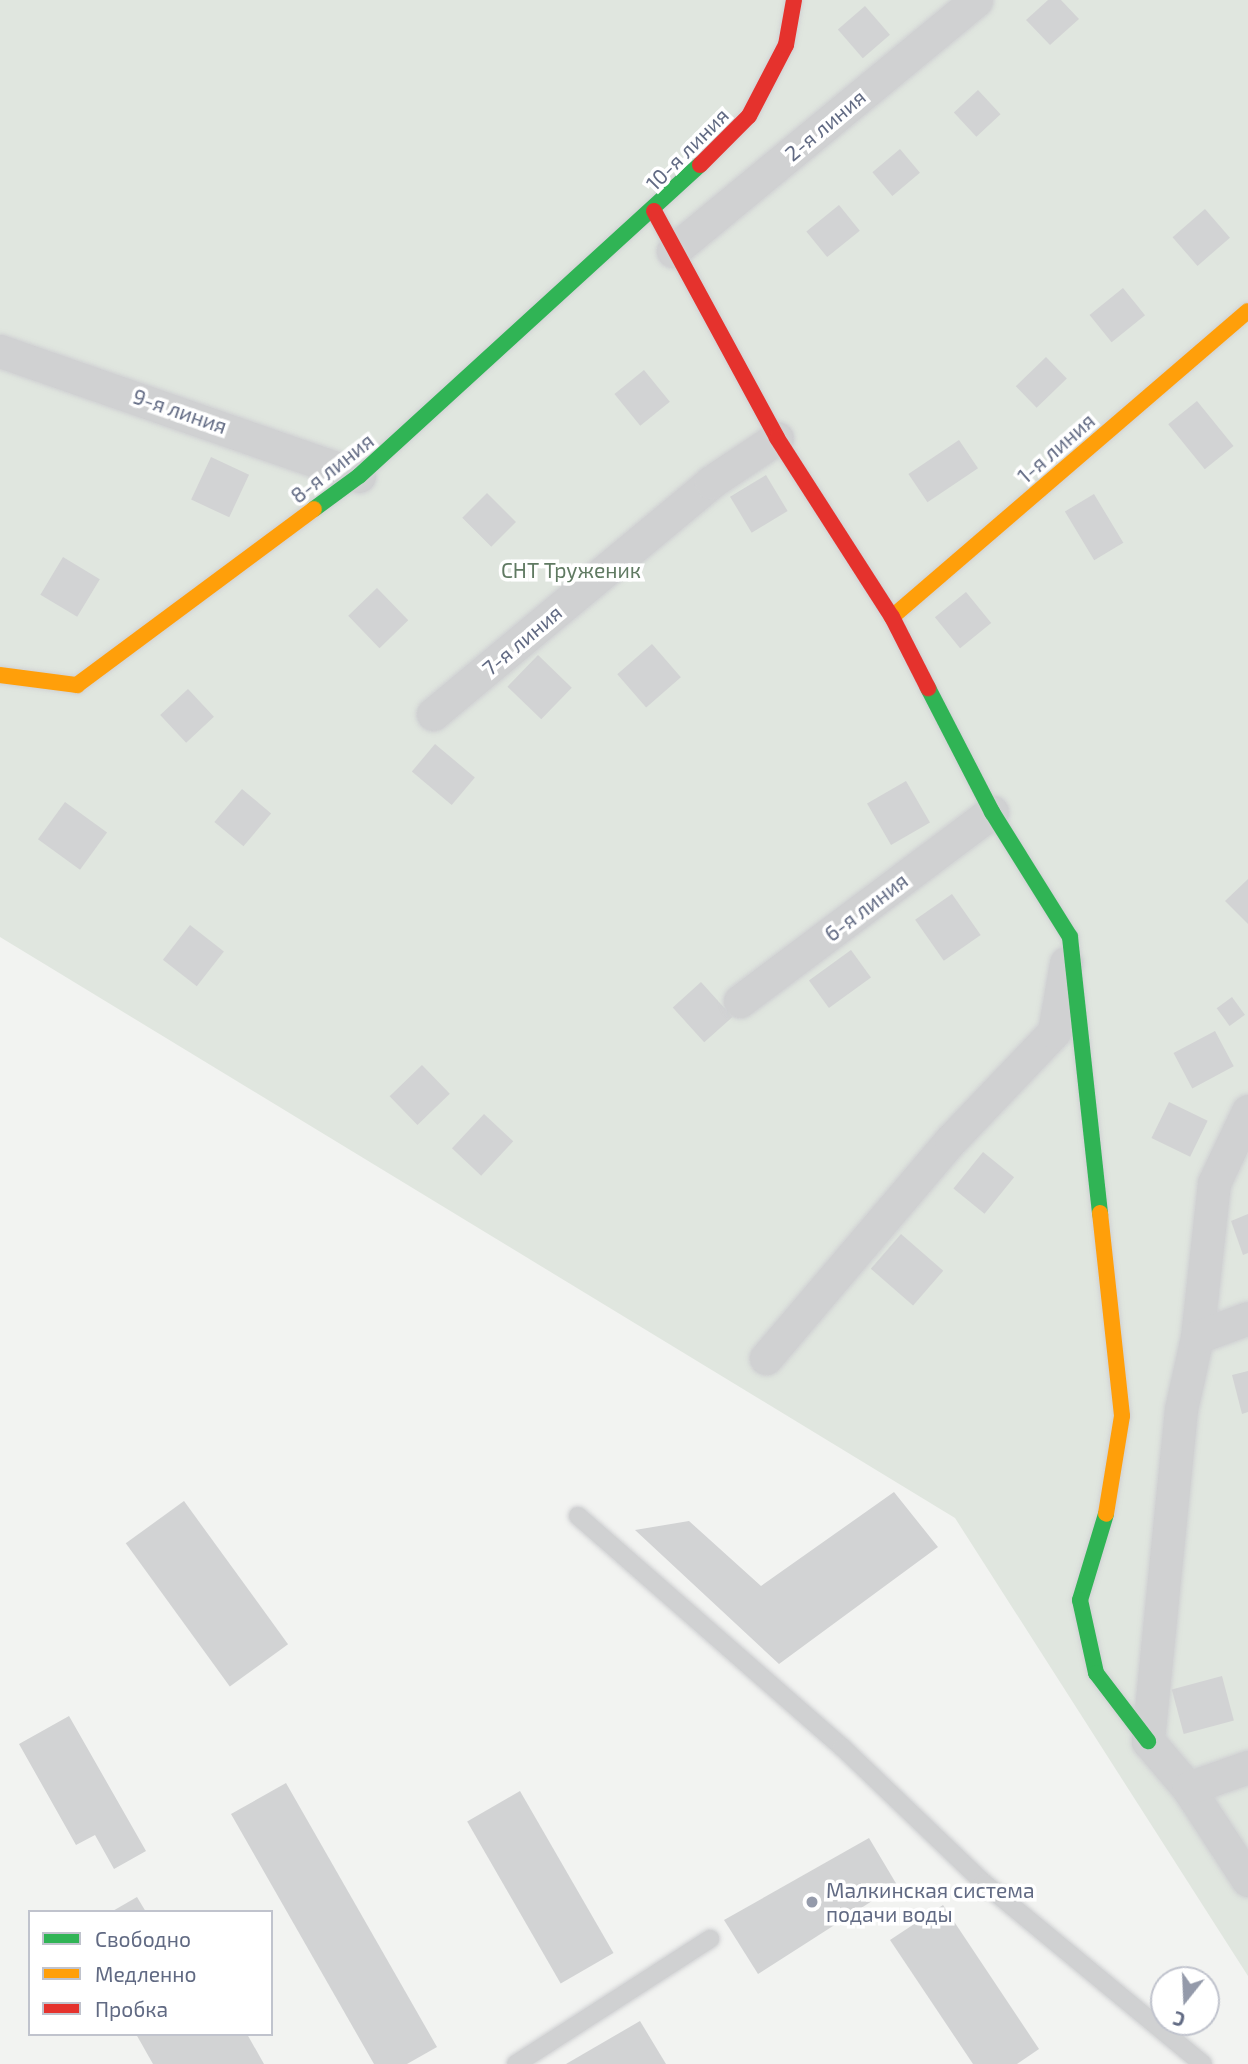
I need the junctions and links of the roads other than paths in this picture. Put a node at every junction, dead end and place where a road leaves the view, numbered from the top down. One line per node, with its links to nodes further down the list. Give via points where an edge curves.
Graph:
1 (794, 0): 3 (street, 10-я линия, via 786,45 749,117)
2 (976, 0): 4 (street, 2-я линия)
3 (654, 211): 4 (street); 8 (street, 8-я линия)
4 (673, 251): 7 (street)
5 (1248, 310): 9 (street, 1-я линия)
6 (0, 351): 8 (street, 9-я линия)
7 (777, 438): 9 (street); 11 (street, 7-я линия, via 711,482)
8 (359, 476): 10 (street, 8-я линия, via 77,685)
9 (892, 617): 12 (street)
10 (0, 675)
11 (433, 713)
12 (992, 812): 13 (street); 14 (street, 6-я линия)
13 (1070, 937): 18 (street, via 1054,1032 951,1140); 20 (street, via 1122,1416 1106,1514 1080,1600 1096,1673)
14 (740, 1001)
15 (1248, 1111): 17 (street, via 1214,1182)
16 (1248, 1318): 17 (street)
17 (1198, 1337): 20 (street, via 1181,1409)
18 (766, 1358)
19 (578, 1516): 26 (lane, via 842,1747 984,1883)
20 (1148, 1741): 22 (street)
21 (1248, 1767): 22 (street)
22 (1188, 1788): 23 (street)
23 (1248, 1880)
24 (710, 1939): 25 (lane)
25 (516, 2064)
26 (1203, 2064)

